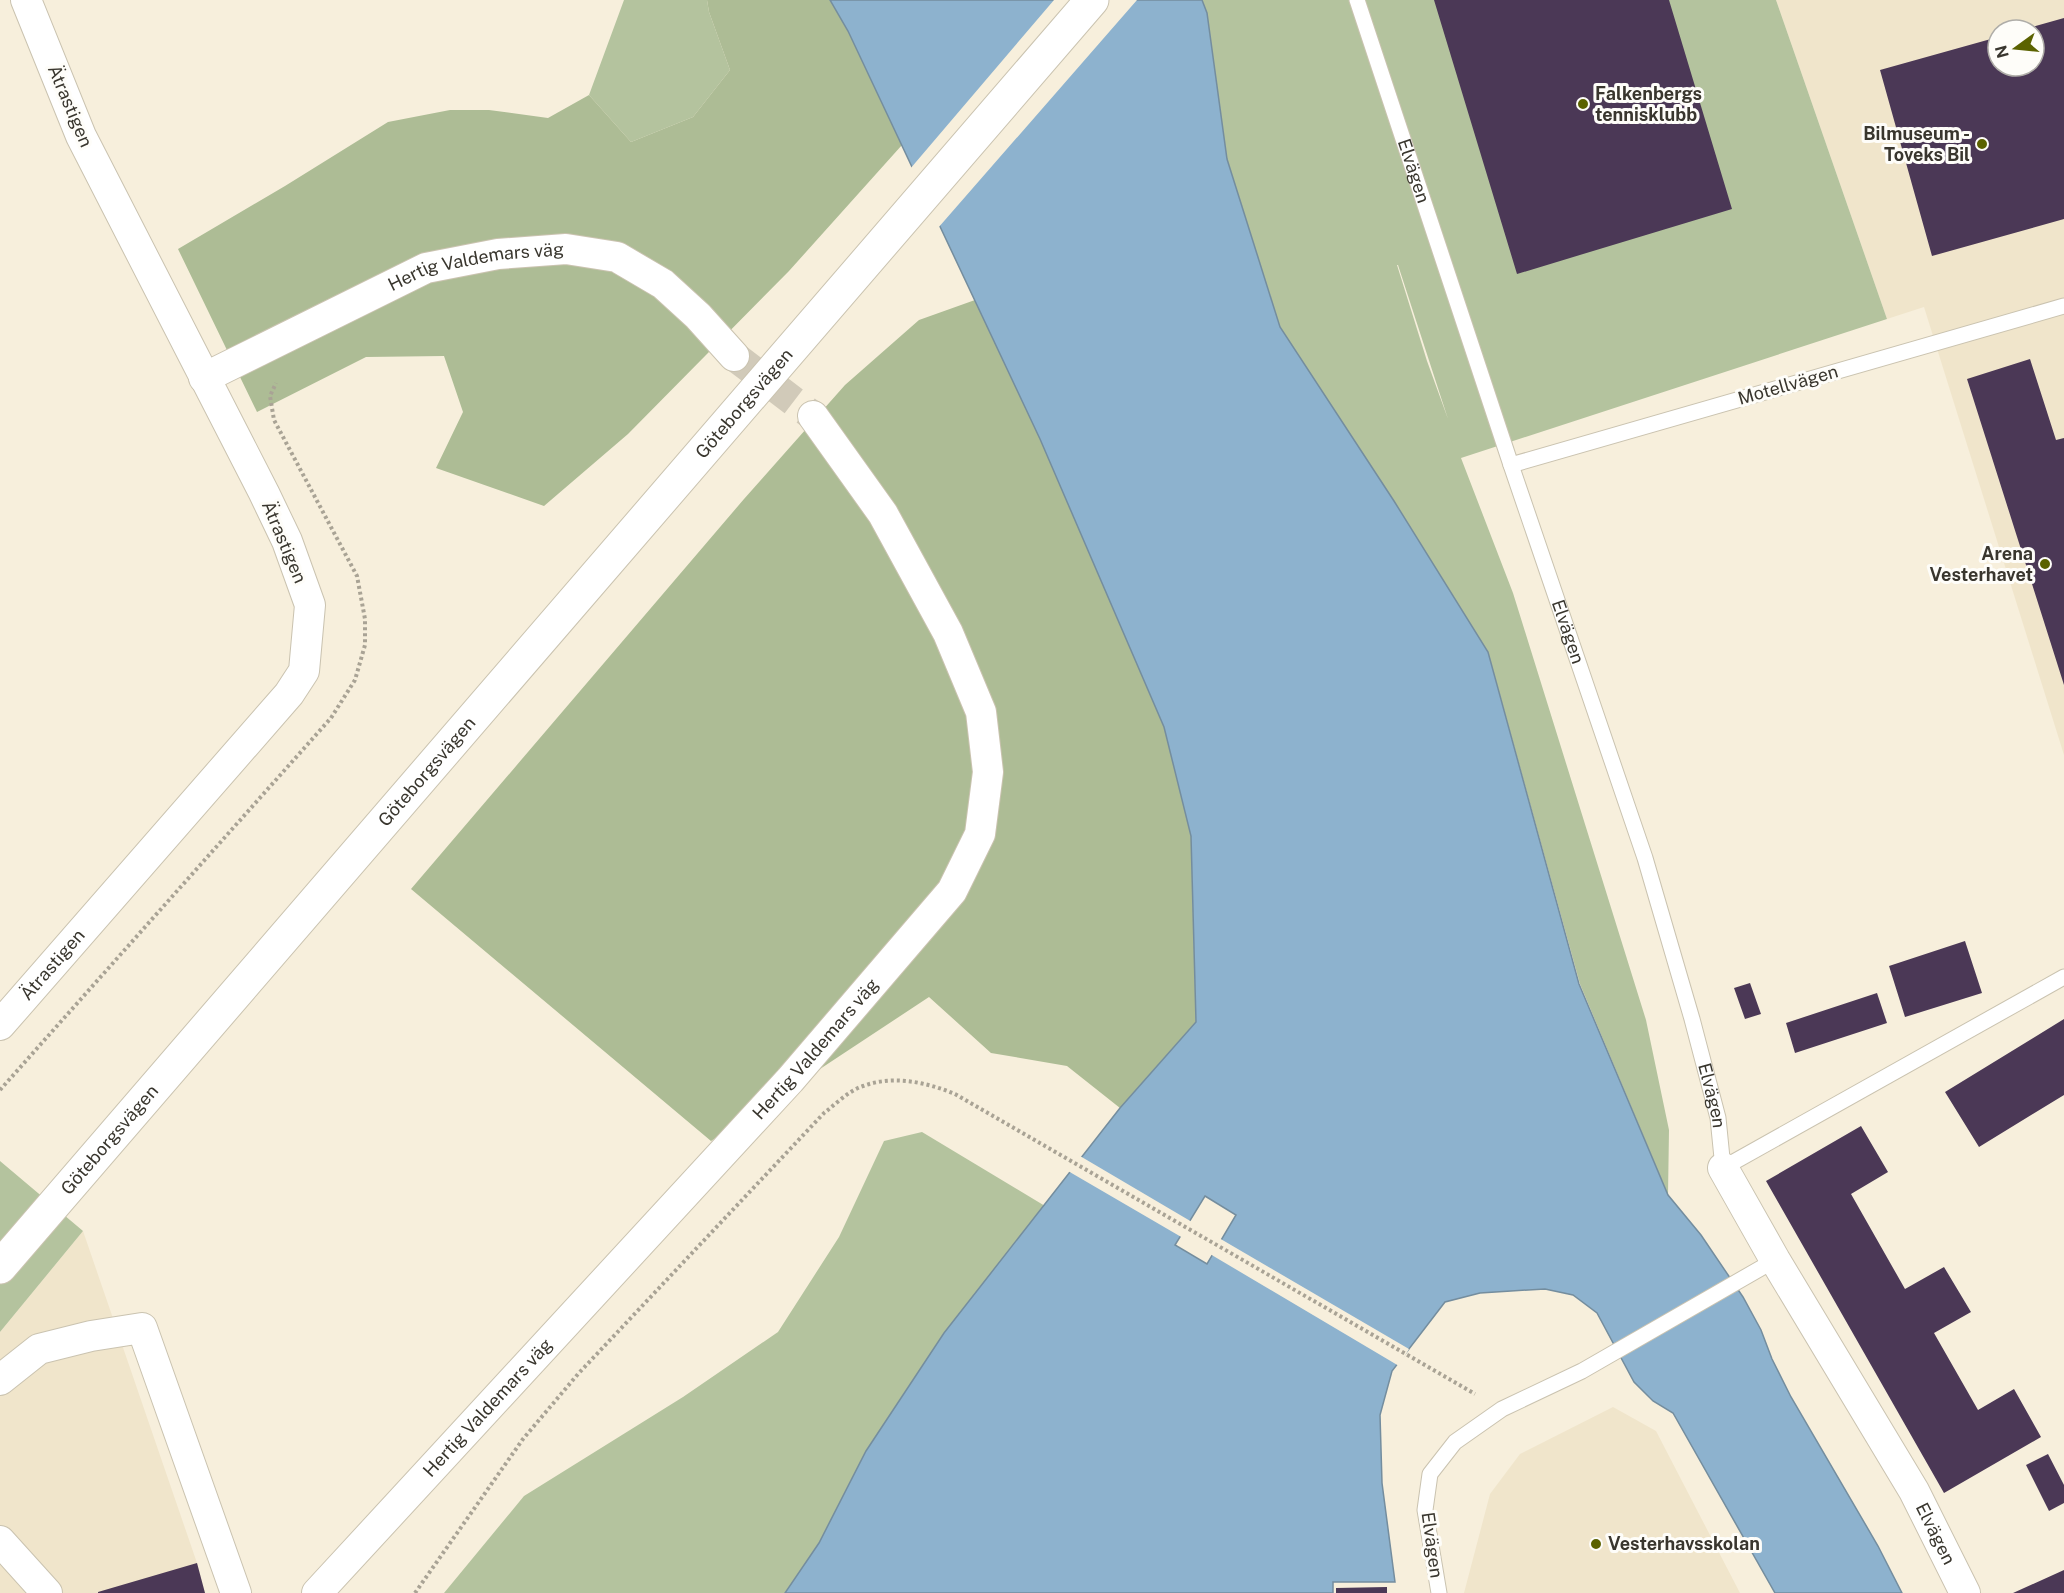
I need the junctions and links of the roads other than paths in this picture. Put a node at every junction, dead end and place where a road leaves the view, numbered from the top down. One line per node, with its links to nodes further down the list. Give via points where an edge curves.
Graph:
1 (26, 0): 6 (street, Ätrastigen, via 81,136)
2 (1092, 0): 13 (main road, Göteborgsvägen)
3 (1357, 0): 8 (lane, Elvägen)
4 (2064, 306): 8 (lane, Motellvägen)
5 (734, 356): 6 (street, Hertig Valdemars väg, via 663,284 617,257 567,249 498,254 426,268)
6 (204, 378): 10 (street, Ätrastigen, via 287,541 310,605 304,671 289,694)
7 (813, 416): 18 (street, Hertig Valdemars väg, via 883,514 948,633 981,712 988,772 980,834 952,891 790,1080)
8 (1511, 465): 11 (lane, Elvägen, via 1645,858 1718,1118)
9 (2064, 977): 11 (lane)
10 (0, 1024)
11 (1723, 1168): 12 (street, Elvägen)
12 (1775, 1260): 19 (lane, Elvägen, via 1582,1371 1502,1409 1455,1442 1430,1474 1425,1510); 20 (street, Elvägen, via 1914,1491)
13 (0, 1267)
14 (0, 1380): 17 (street, via 39,1349 142,1328)
15 (0, 1541): 16 (street)
16 (47, 1593)
17 (236, 1593)
18 (317, 1593)
19 (1439, 1593)
20 (1965, 1593)

